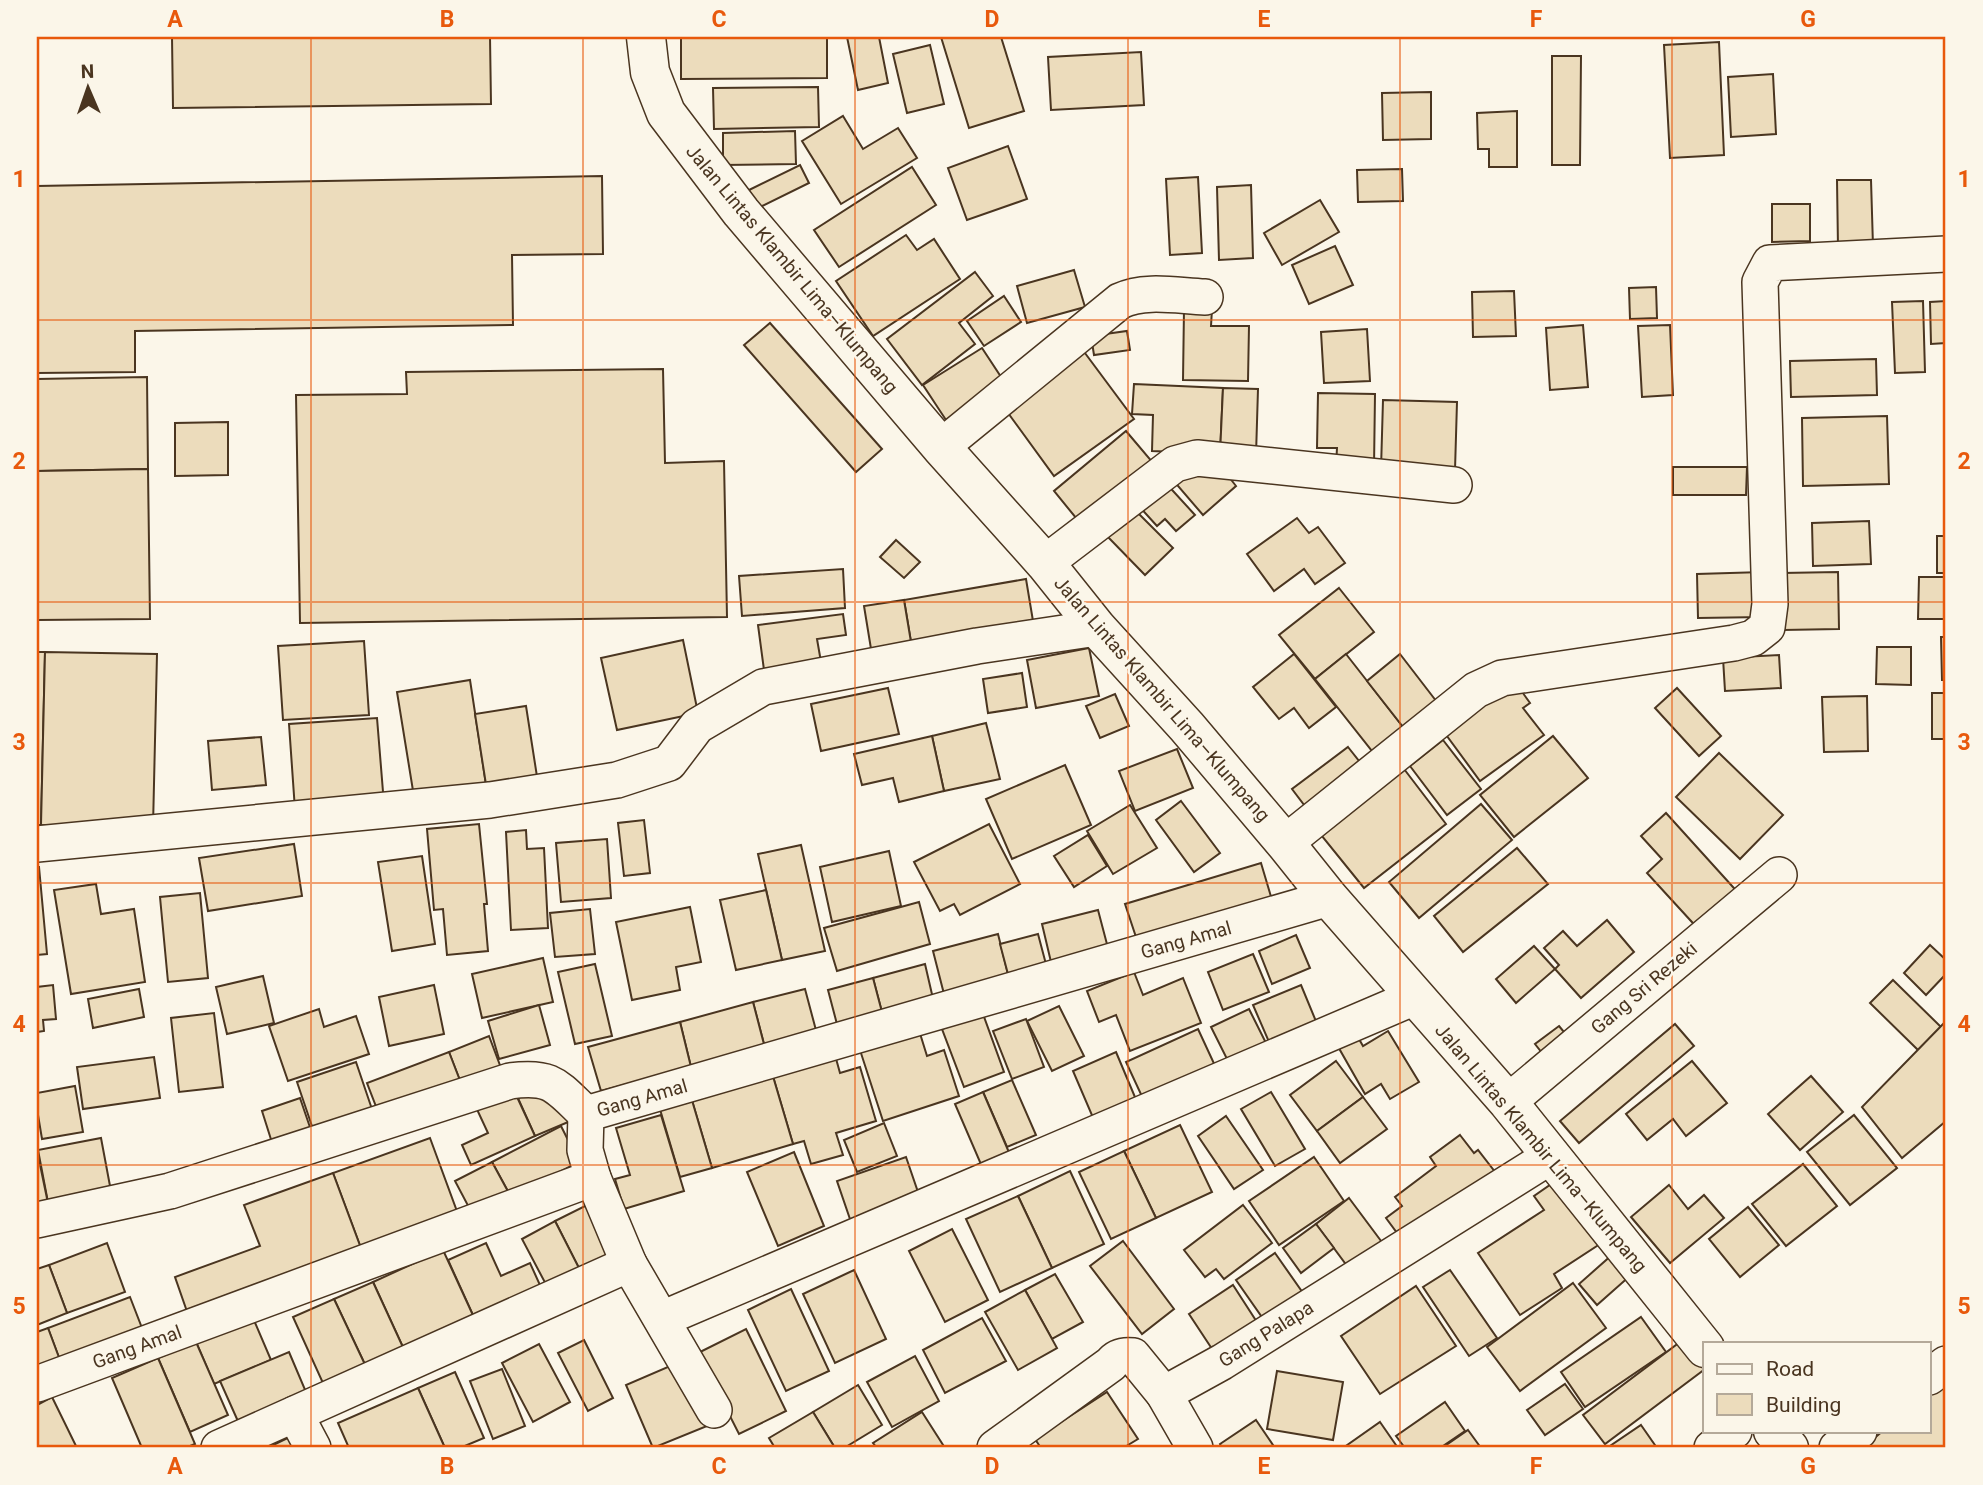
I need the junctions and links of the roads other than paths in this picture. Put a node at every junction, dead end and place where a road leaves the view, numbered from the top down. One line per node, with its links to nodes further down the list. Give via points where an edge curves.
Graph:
1 (646, 37): 4 (main road, Jalan Lintas Klambir Lima–Klumpang, via 650,72 666,113 699,159)
2 (1946, 254): 8 (street, via 1770,263 1762,275 1767,628 1734,643 1503,678 1476,690)
3 (1205, 297): 4 (street, via 1146,294 1120,301)
4 (942, 447): 6 (main road, Jalan Lintas Klambir Lima–Klumpang)
5 (1454, 485): 6 (street, via 1197,458 1175,464)
6 (1045, 563): 7 (main road, Jalan Lintas Klambir Lima–Klumpang)
7 (1097, 628): 8 (main road, Jalan Lintas Klambir Lima–Klumpang); 9 (street, via 763,687 697,726 669,762 617,780 490,800)
8 (1286, 843): 11 (main road, Jalan Lintas Klambir Lima–Klumpang)
9 (37, 844)
10 (1779, 875): 13 (street, Gang Sri Rezeki)
11 (1329, 898): 12 (main road, Jalan Lintas Klambir Lima–Klumpang); 14 (street, Gang Amal)
12 (1415, 997): 13 (main road, Jalan Lintas Klambir Lima–Klumpang); 19 (street)
13 (1508, 1102): 15 (main road, Jalan Lintas Klambir Lima–Klumpang)
14 (586, 1114): 16 (street, Gang Amal, via 585,1150); 17 (street, via 552,1082 531,1078 510,1082 170,1191)
15 (1551, 1156): 20 (main road, Jalan Lintas Klambir Lima–Klumpang); 24 (street, Gang Palapa, via 1223,1362)
16 (593, 1178): 18 (street); 23 (street, Gang Amal)
17 (37, 1220)
18 (629, 1264): 19 (street); 26 (street)
19 (662, 1319): 25 (street)
20 (1703, 1346)
21 (1946, 1364): 22 (street)
22 (1930, 1376)
23 (37, 1384)
24 (1164, 1394): 32 (street, via 1133,1356 1124,1355); 33 (street)
25 (714, 1410)
26 (295, 1414): 30 (street); 31 (street)
27 (1733, 1432): 34 (street)
28 (1774, 1432): 35 (main road)
29 (1858, 1432): 36 (street)
30 (219, 1448)
31 (313, 1448)
32 (995, 1448)
33 (1195, 1448)
34 (1712, 1448)
35 (1789, 1448)
36 (1837, 1448)

